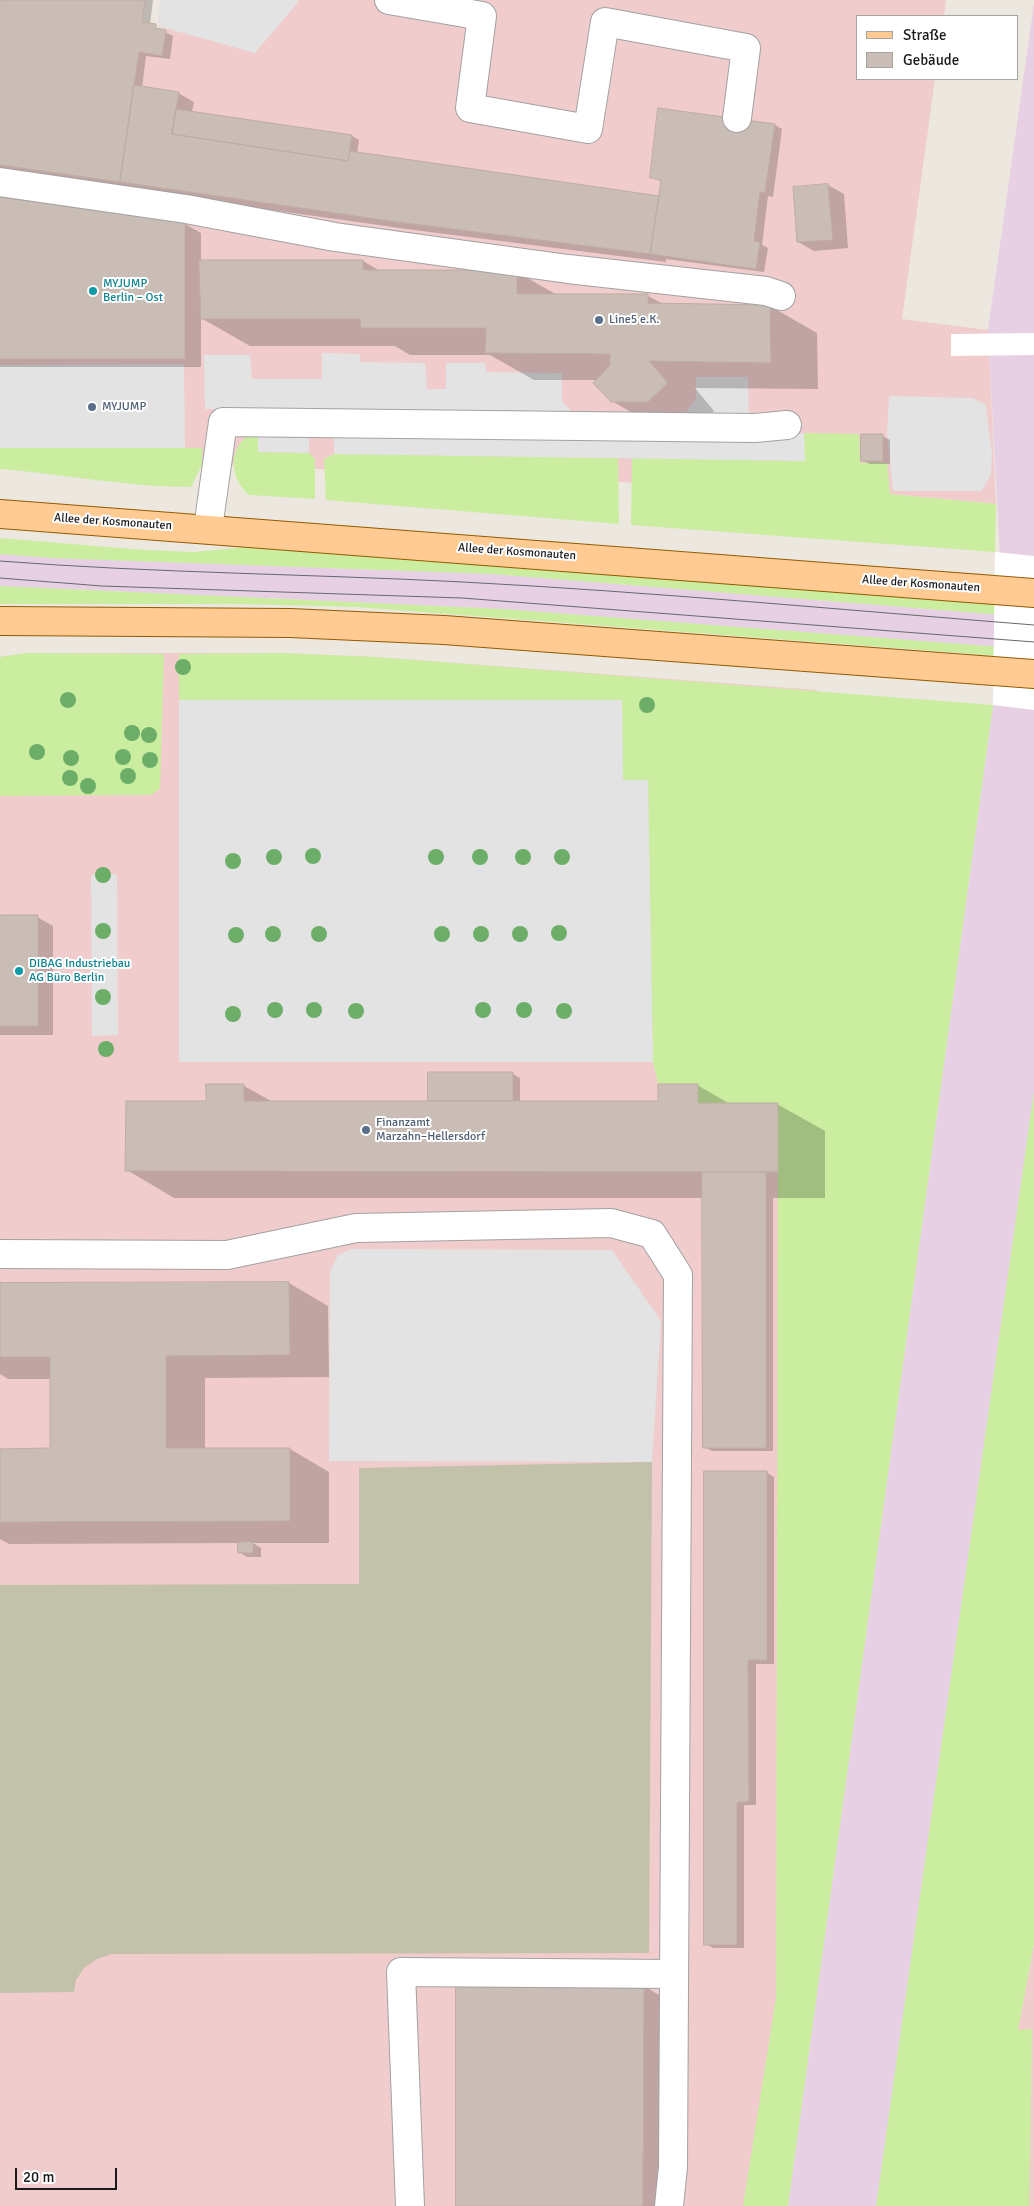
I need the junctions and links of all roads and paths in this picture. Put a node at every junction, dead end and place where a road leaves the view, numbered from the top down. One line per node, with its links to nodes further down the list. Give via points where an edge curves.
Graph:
1 (389, 0): 2 (lane, via 482,16 470,108 588,129 605,22 746,48)
2 (738, 118)
3 (0, 182): 4 (lane, via 186,210 335,237 568,269 766,291)
4 (781, 296)
5 (787, 425): 7 (lane, via 755,428 223,422)
6 (0, 514): 7 (main road, Allee der Kosmonauten)
7 (208, 528): 8 (main road, Allee der Kosmonauten)
8 (1034, 593)
9 (0, 621): 10 (main road, via 290,623 444,630)
10 (1034, 674)
11 (0, 1254): 12 (lane, via 227,1255 356,1228 611,1223 652,1234 678,1274)
12 (674, 1974): 13 (lane, via 401,1972); 14 (lane, via 673,2167)
13 (410, 2206)
14 (669, 2206)

